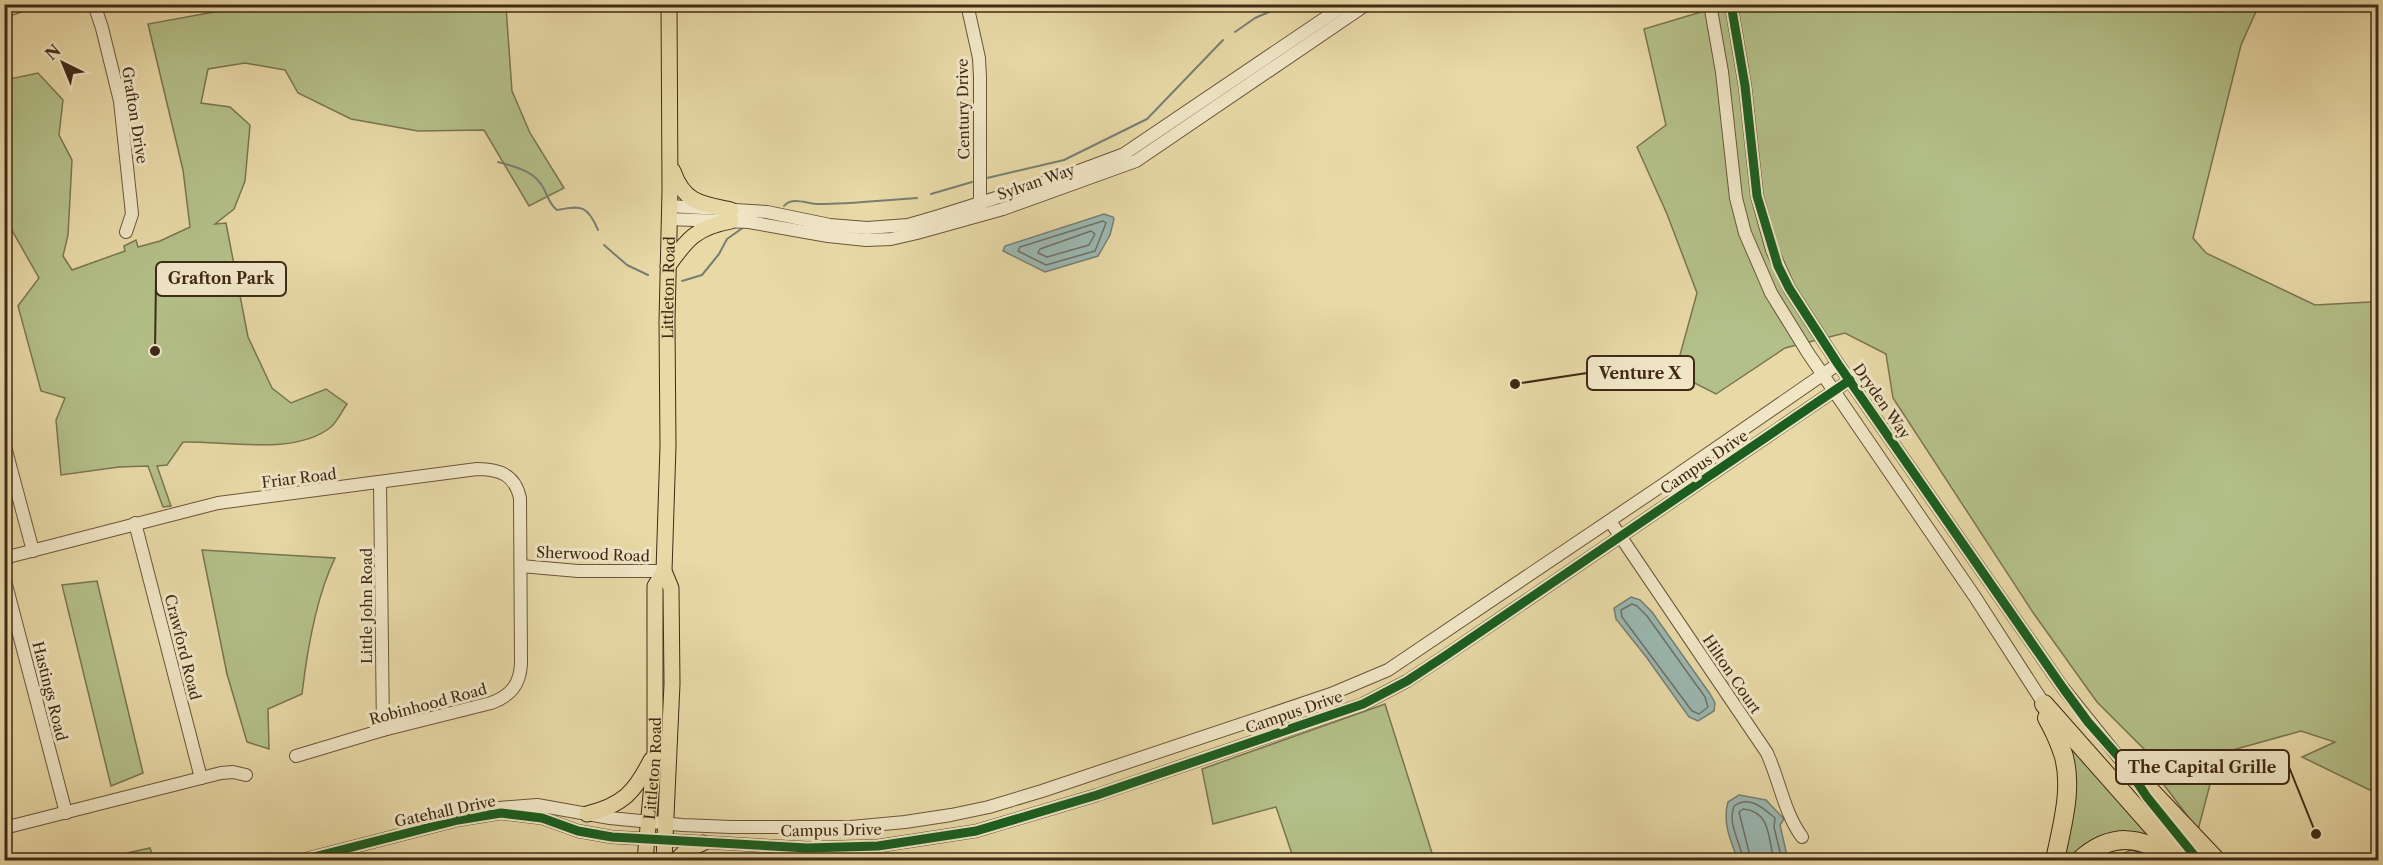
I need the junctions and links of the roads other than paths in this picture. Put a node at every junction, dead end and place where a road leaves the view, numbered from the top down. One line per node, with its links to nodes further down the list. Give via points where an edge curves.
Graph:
1 (25, 4): 9 (street)
2 (94, 4): 14 (street, Grafton Drive, via 119,94 132,214)
3 (669, 4): 10 (main road, Littleton Road)
4 (967, 4): 11 (street, Century Drive, via 980,77)
5 (1346, 4): 11 (street, Sylvan Way, via 1124,153)
6 (1367, 4): 11 (street, Sylvan Way, via 1136,161 1065,188)
7 (1710, 4): 17 (street, via 1722,72 1731,171 1745,233 1771,293)
8 (1731, 4): 16 (street, Dryden Way, via 1745,86 1753,174 1763,221 1789,288)
9 (4, 10)
10 (670, 162): 12 (main road, Littleton Road); 13 (main road, via 688,197)
11 (980, 209): 13 (street, Sylvan Way, via 908,235 866,240)
12 (669, 213): 13 (street, Sylvan Way); 15 (main road, Littleton Road)
13 (731, 215): 15 (main road, via 697,232)
14 (126, 232)
15 (668, 266): 28 (main road, Littleton Road)
16 (1838, 364): 17 (street, Campus Drive); 18 (street, Dryden Way)
17 (1823, 375): 19 (street); 22 (street, Campus Drive)
18 (1850, 380): 19 (street, Campus Drive); 34 (street, Dryden Way, via 2063,688)
19 (1834, 391): 24 (street, Campus Drive); 30 (street)
20 (4, 443): 25 (street)
21 (380, 483): 23 (street, Friar Road, via 218,503); 27 (street, Friar Road, via 477,469 505,474 517,487 520,498); 31 (street, Little John Road)
22 (1610, 521): 24 (street, Hilton Court); 41 (street, Campus Drive, via 1388,670 1042,791 951,815 862,826 731,827)
23 (135, 523): 25 (street, Friar Road); 36 (street, Crawford Road)
24 (1620, 537): 43 (street, Hilton Court, via 1767,753 1790,820); 46 (street, Campus Drive, via 1379,696 1097,795 976,831 879,846 807,848)
25 (33, 551): 26 (street, Friar Road)
26 (4, 558)
27 (521, 567): 28 (street, Sherwood Road); 31 (street, Robinhood Road, via 521,670 512,692 491,704)
28 (664, 571): 32 (main road, Littleton Road, via 655,586); 41 (main road, Littleton Road, via 671,588)
29 (4, 577): 37 (street, Hastings Road)
30 (2044, 704): 51 (highway, via 2046,717 2062,748 2067,777); 54 (highway)
31 (383, 730): 33 (street, Robinhood Road)
32 (655, 752): 38 (main road, via 628,795 612,807); 40 (main road, Littleton Road)
33 (296, 756)
34 (2125, 764): 55 (street, Dryden Way, via 2146,797); 56 (highway)
35 (246, 775): 36 (street, via 233,772)
36 (201, 778): 37 (street)
37 (66, 813): 42 (street)
38 (587, 814): 39 (street, Gatehall Drive, via 526,804); 40 (street, Gatehall Drive)
39 (470, 817): 44 (street, Gatehall Drive, via 523,814 595,835); 47 (street, Gatehall Drive)
40 (648, 822): 41 (street, Gatehall Drive); 44 (main road, Littleton Road)
41 (667, 823): 45 (main road, Littleton Road)
42 (4, 828)
43 (1802, 837)
44 (646, 839): 45 (street, Gatehall Drive); 48 (main road, Littleton Road)
45 (665, 840): 46 (street, Campus Drive); 49 (main road, Littleton Road)
46 (703, 843): 50 (main road, via 687,850)
47 (302, 861)
48 (645, 861)
49 (664, 861)
50 (676, 861)
51 (2055, 861)
52 (2080, 861): 53 (highway, via 2100,846 2129,840 2158,848)
53 (2172, 861)
54 (2182, 861)
55 (2198, 861)
56 (2216, 861)

